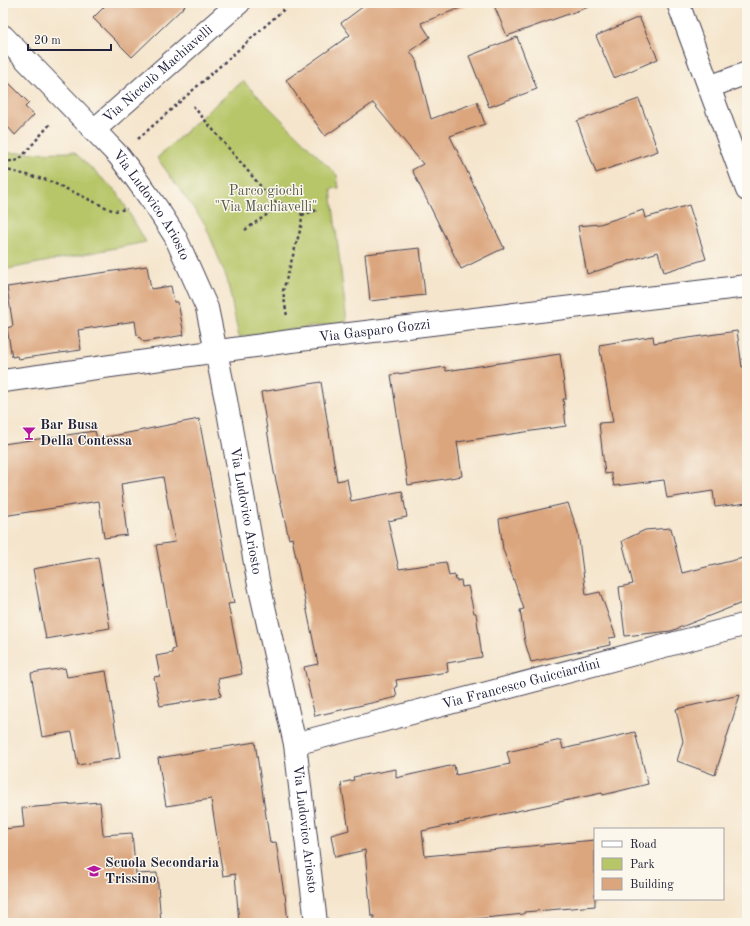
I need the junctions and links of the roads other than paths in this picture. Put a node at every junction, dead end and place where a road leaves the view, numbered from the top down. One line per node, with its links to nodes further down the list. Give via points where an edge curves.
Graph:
1 (239, 3): 6 (street, Via Niccolò Machiavelli)
2 (678, 3): 5 (street)
3 (3, 36): 6 (street, Via Ludovico Ariosto)
4 (747, 73): 5 (street)
5 (709, 87): 7 (street)
6 (94, 130): 9 (street, Via Ludovico Ariosto, via 118,156 175,236 207,308)
7 (747, 190)
8 (747, 286): 9 (street, Via Gasparo Gozzi)
9 (216, 352): 10 (street, Via Gasparo Gozzi); 12 (street, Via Ludovico Ariosto, via 258,580)
10 (3, 381)
11 (747, 624): 12 (street, Via Francesco Guicciardini)
12 (295, 744): 13 (street, Via Ludovico Ariosto)
13 (316, 923)

